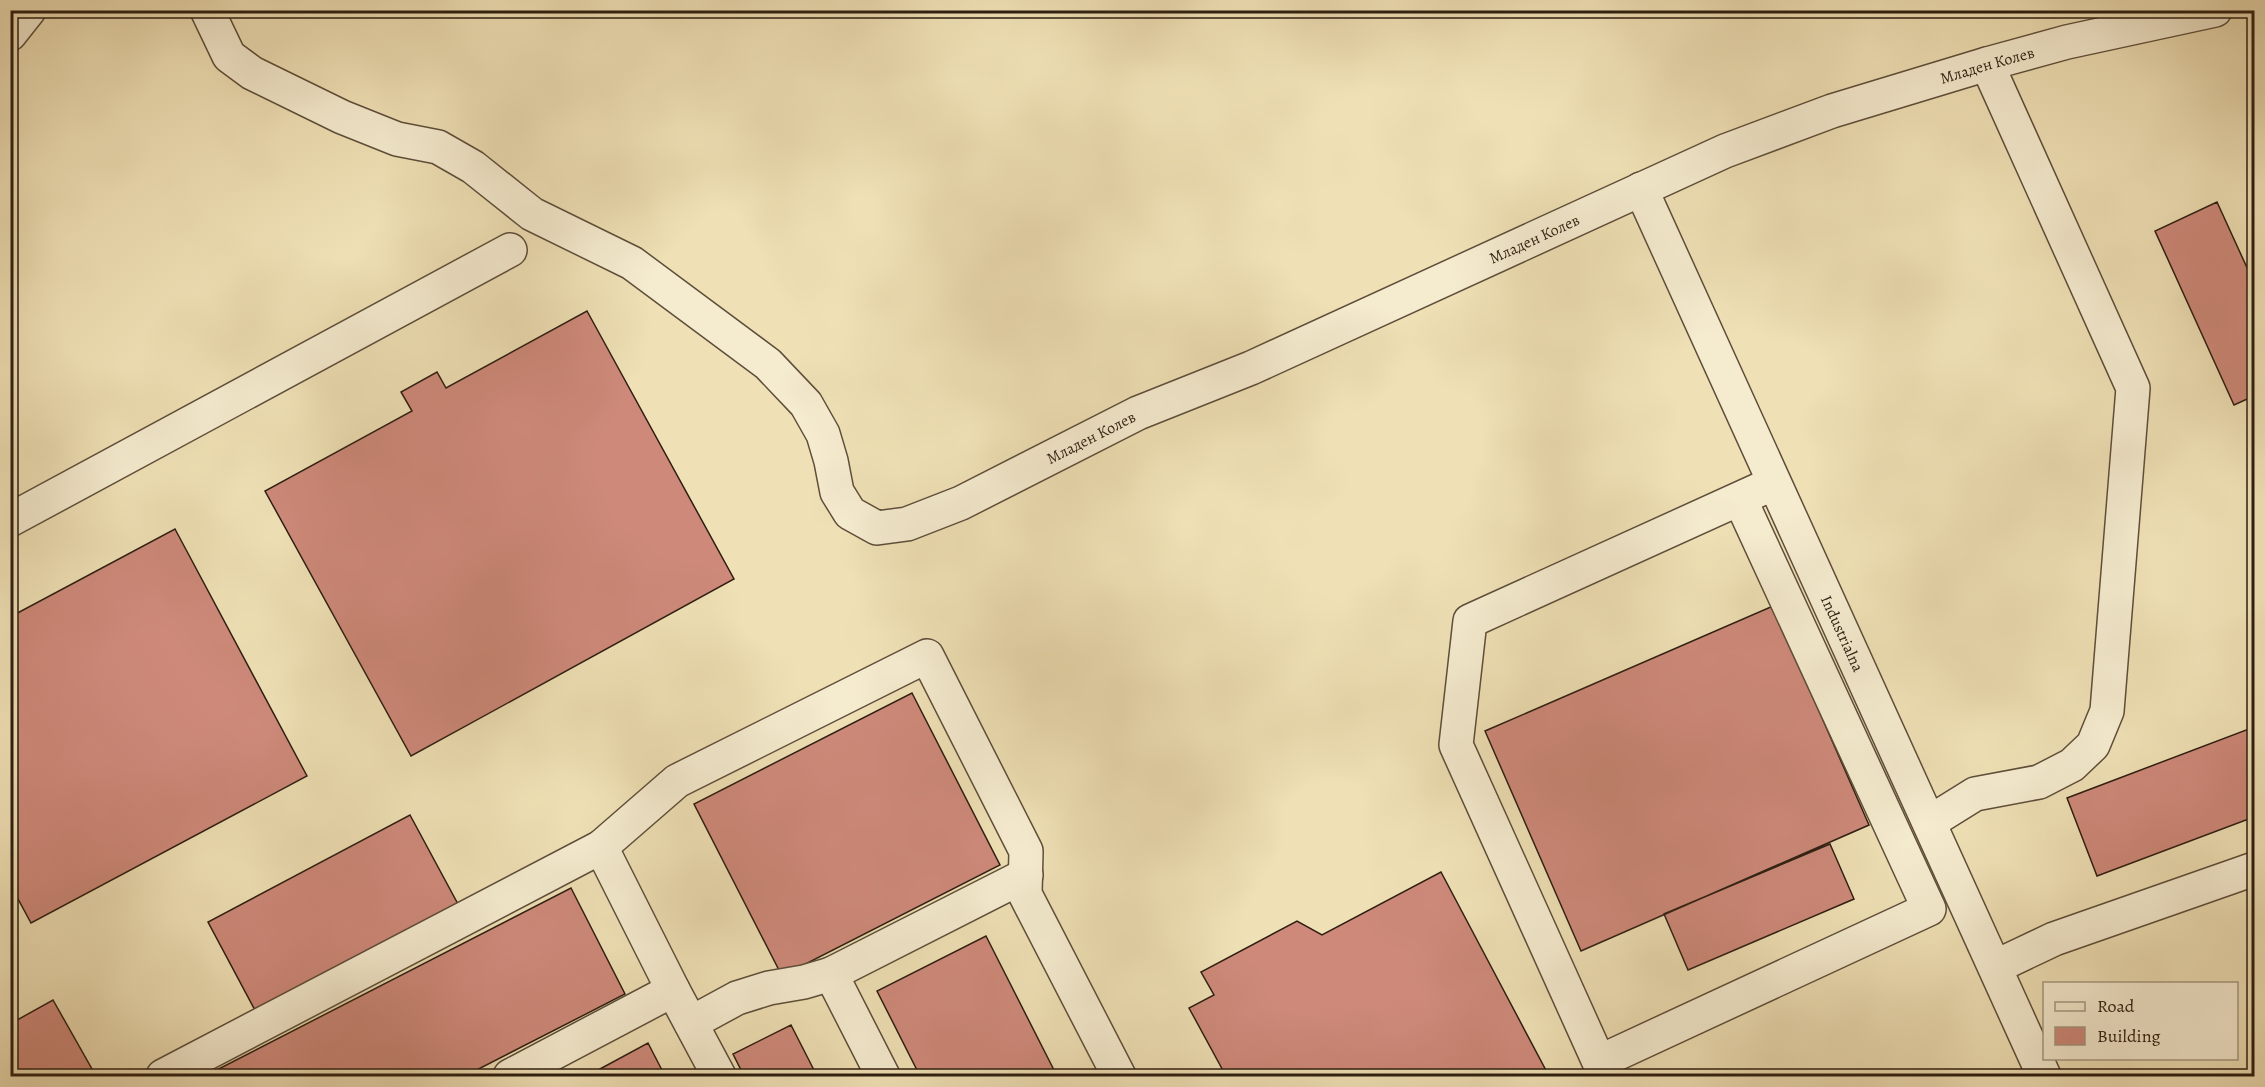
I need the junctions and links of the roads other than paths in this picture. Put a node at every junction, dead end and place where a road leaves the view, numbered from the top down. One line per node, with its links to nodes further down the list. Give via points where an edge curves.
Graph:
1 (29, 10): 4 (street)
2 (207, 10): 6 (street, Младен Колев, via 229,56 252,73 342,117 397,139 438,147 473,166 532,214 632,263 759,357 806,404 823,434 837,492 850,513 877,528 907,524 962,503 1138,413 1251,368)
3 (2216, 10): 5 (street, Младен Колев, via 2067,42)
4 (10, 34)
5 (1987, 64): 6 (street, Младен Колев, via 1832,111 1725,151); 11 (street, via 2133,388 2107,711 2093,745 2072,765 2039,782 1975,794)
6 (1641, 189): 8 (street, Industrialna)
7 (510, 250): 10 (street)
8 (1774, 483): 9 (street); 11 (street, Industrialna)
9 (1740, 499): 9 (street, via 1470,621 1456,745 1599,1062 1929,909)
10 (10, 520)
11 (1930, 822): 15 (street, Industrialna)
12 (601, 847): 14 (street, via 677,781 927,656 1026,851); 17 (street); 19 (street)
13 (2254, 869): 15 (street, via 2054,939)
14 (1026, 875): 16 (street); 23 (street, via 1025,894)
15 (1995, 967): 24 (street, Industrialna)
16 (831, 974): 18 (street, via 737,998); 22 (street)
17 (673, 990): 18 (street); 20 (street)
18 (691, 1023): 21 (street)
19 (163, 1077)
20 (510, 1077)
21 (719, 1077)
22 (883, 1077)
23 (1119, 1077)
24 (2044, 1077)

